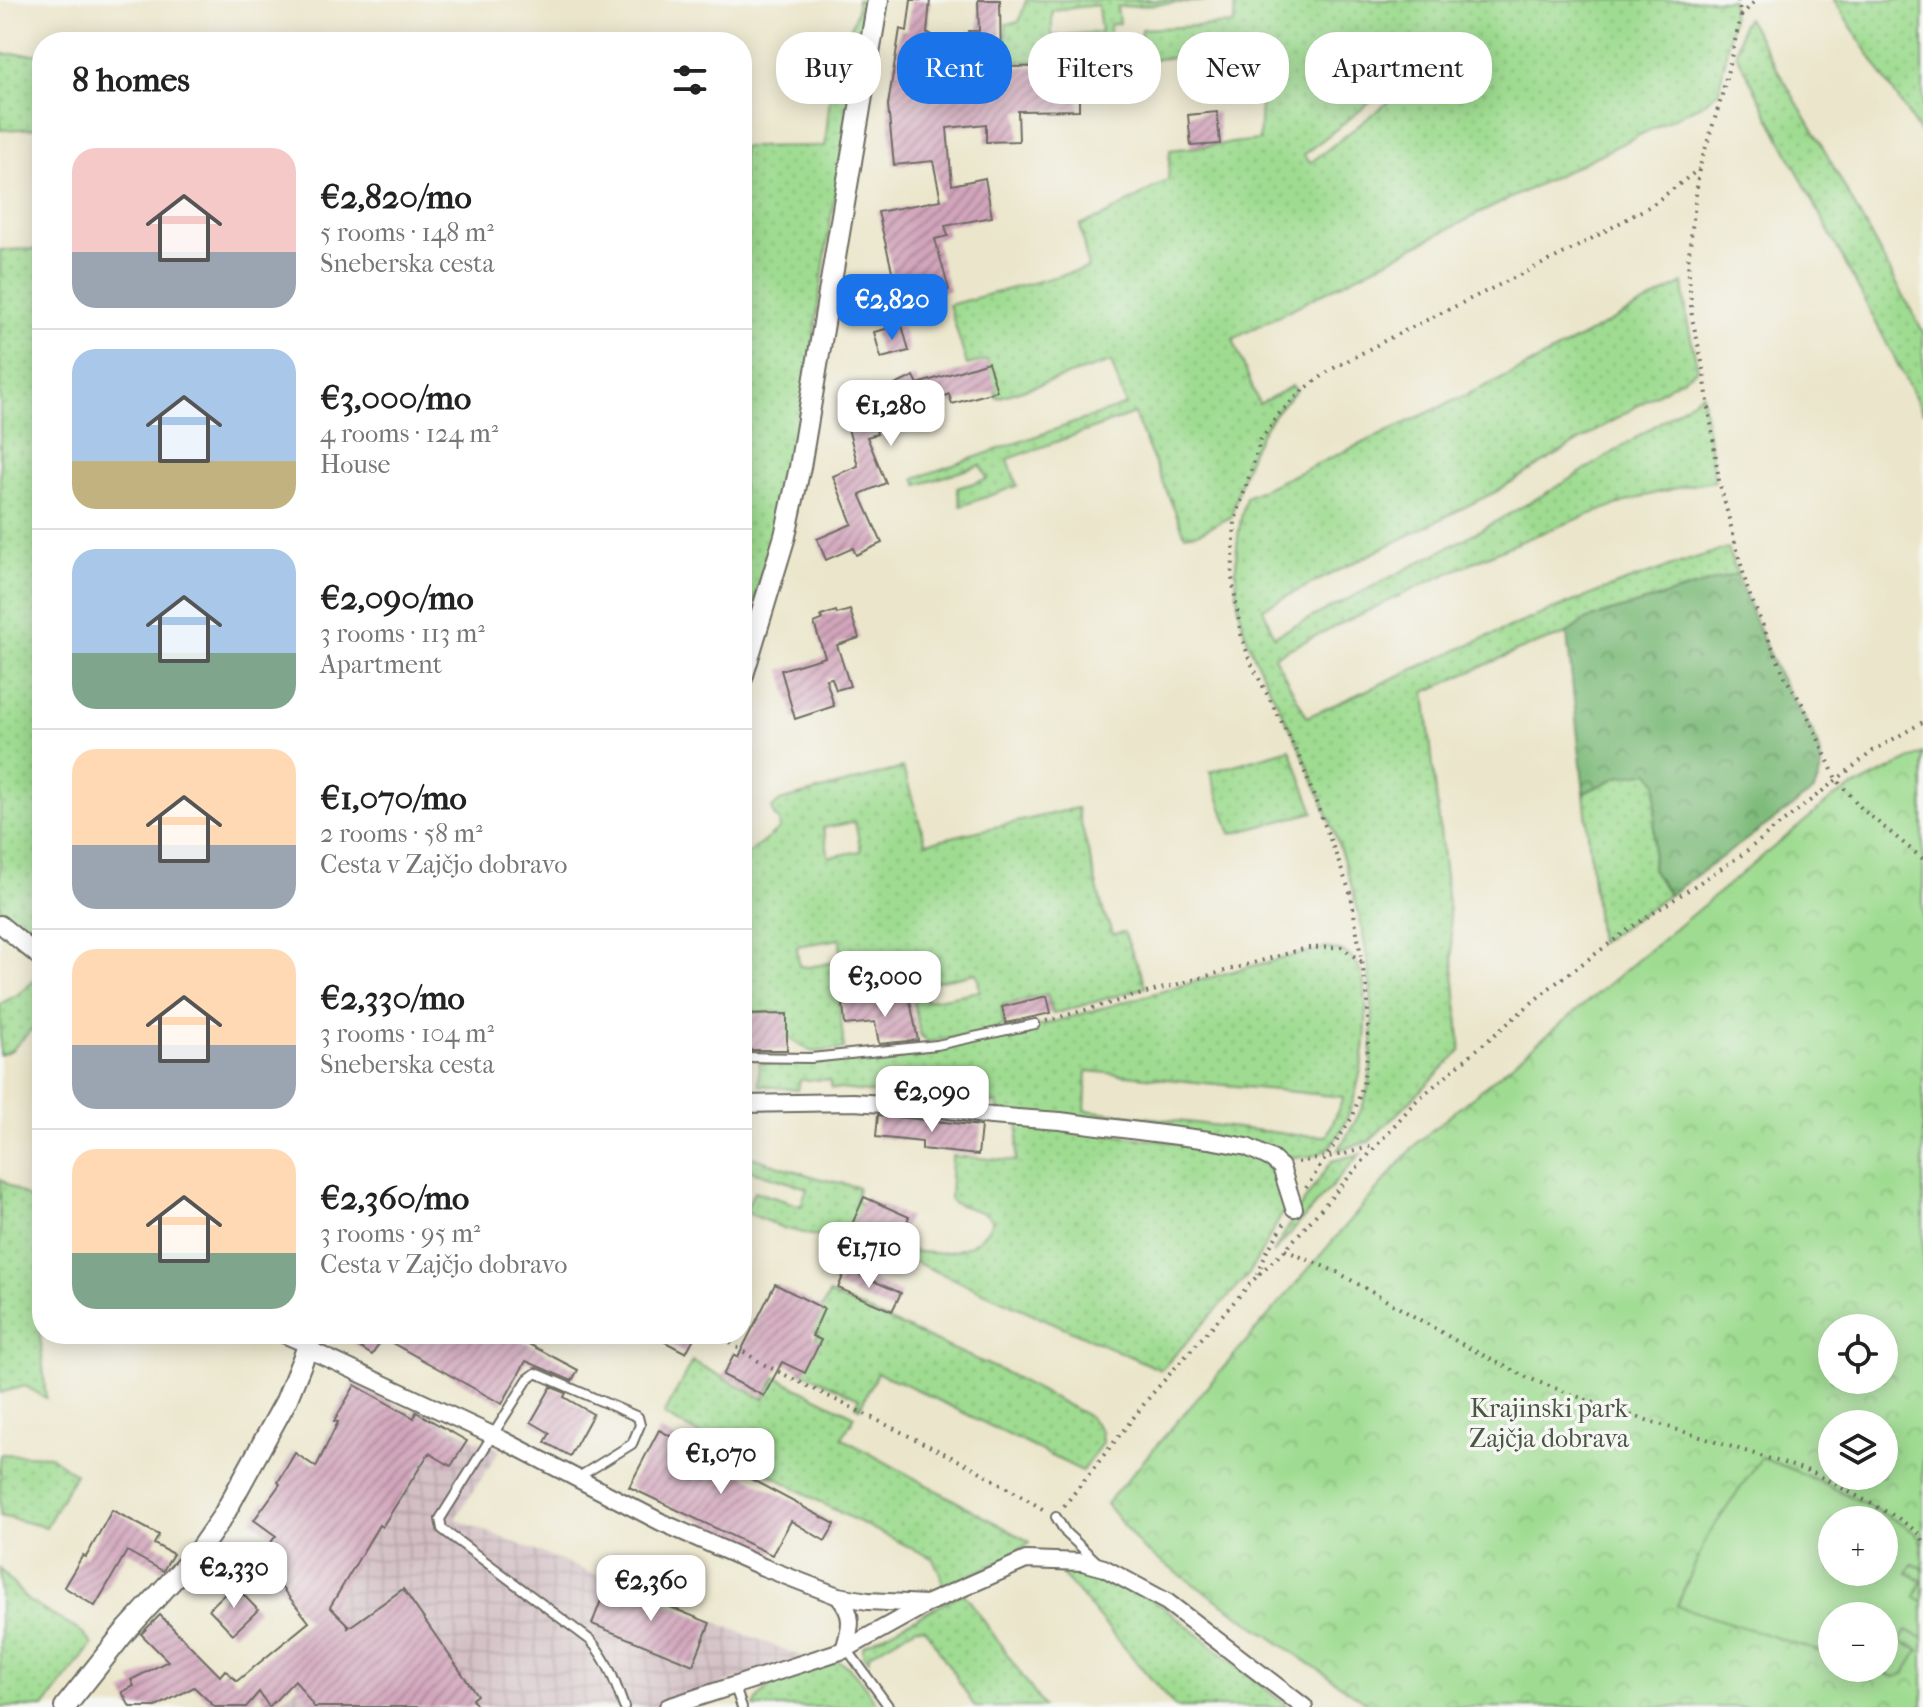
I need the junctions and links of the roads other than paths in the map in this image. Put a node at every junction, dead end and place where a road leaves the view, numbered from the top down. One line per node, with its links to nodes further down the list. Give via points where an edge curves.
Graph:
1 (878, 0): 2 (street, via 800,467)
2 (752, 645)
3 (0, 924): 4 (street)
4 (32, 951)
5 (1035, 1024): 6 (lane, via 937,1045 811,1058)
6 (752, 1057)
7 (752, 1104): 8 (street, via 929,1107 1247,1147 1281,1167)
8 (1294, 1208)
9 (309, 1344): 19 (street, via 286,1401 218,1524)
10 (314, 1344): 11 (street)
11 (493, 1435): 12 (street); 12 (lane, via 536,1373 638,1417 632,1444); 20 (lane, via 447,1505 442,1529 590,1640 611,1669)
12 (575, 1479): 15 (street, via 719,1548)
13 (1056, 1517): 14 (lane)
14 (1104, 1568): 16 (street, via 1026,1560); 24 (street, via 1167,1602)
15 (838, 1596): 16 (street); 17 (street, via 850,1617)
16 (926, 1604): 17 (street)
17 (846, 1649): 18 (street); 23 (lane)
18 (734, 1685): 21 (street); 22 (lane)
19 (65, 1707)
20 (624, 1707)
21 (668, 1707)
22 (742, 1707)
23 (889, 1707)
24 (1304, 1707)

